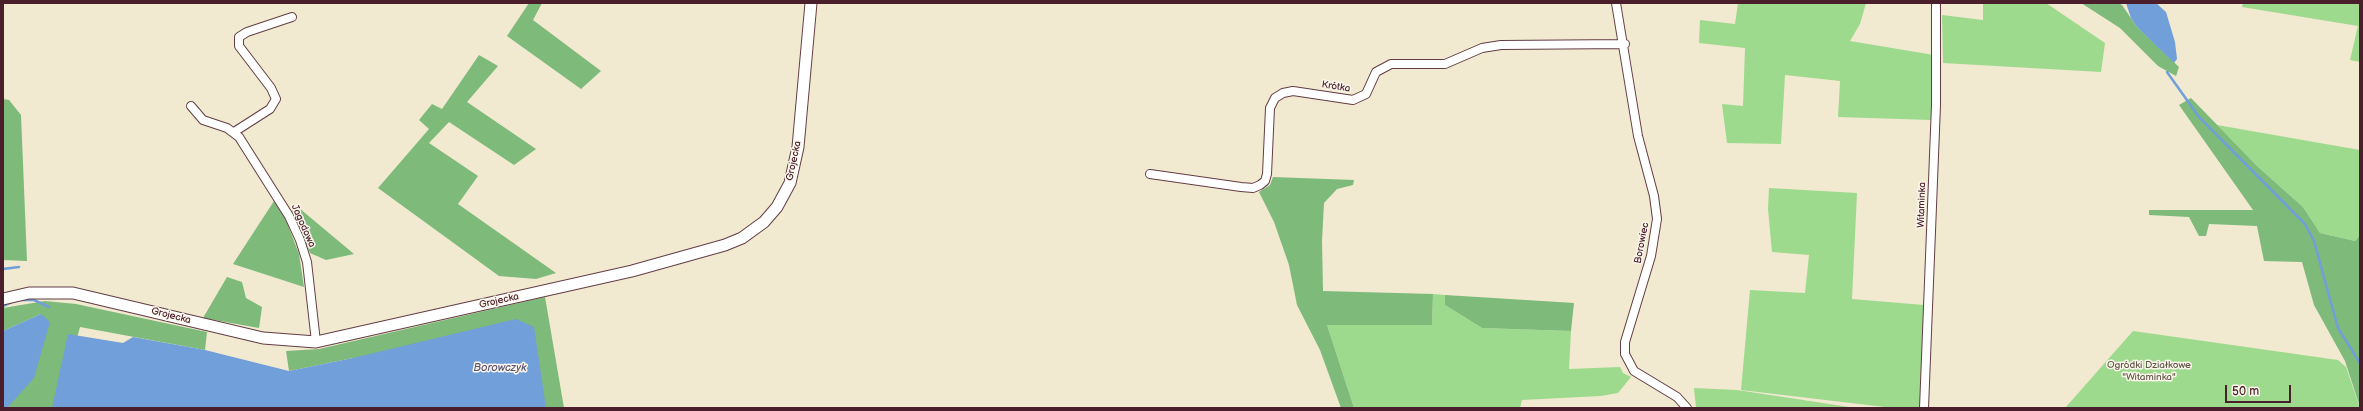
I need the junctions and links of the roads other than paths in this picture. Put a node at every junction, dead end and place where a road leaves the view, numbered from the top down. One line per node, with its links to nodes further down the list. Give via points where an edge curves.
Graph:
1 (811, 3): 10 (street, Grojecka, via 798,147 793,175 777,207 756,228 725,245 632,271)
2 (1616, 3): 5 (street, Borowiec)
3 (1936, 3): 12 (street, Witaminka, via 1936,82)
4 (292, 16): 7 (street, via 239,37 238,46 272,88 276,99 270,109)
5 (1625, 44): 8 (street, Krótka, via 1501,46 1478,50 1445,64 1391,64 1376,72 1366,94 1353,100 1293,91 1283,93 1275,98 1270,108 1267,174 1265,181 1260,185 1241,187); 11 (street, Borowiec, via 1638,136 1654,196 1656,219 1651,256 1626,342 1625,354 1634,371 1677,397)
6 (191, 106): 7 (street, via 203,120)
7 (234, 132): 10 (street, Jagodowa, via 289,216 300,240 307,262)
8 (1150, 174)
9 (3, 299): 10 (street, Grojecka, via 29,293 73,293 263,338)
10 (316, 342)
11 (1687, 408)
12 (1924, 408)

